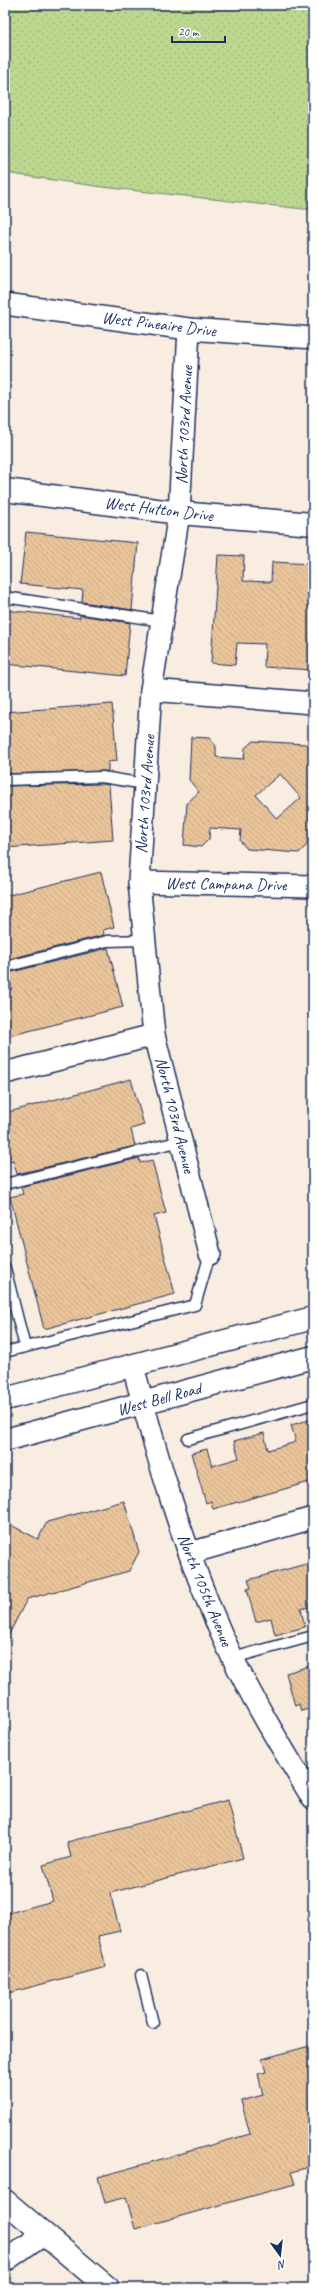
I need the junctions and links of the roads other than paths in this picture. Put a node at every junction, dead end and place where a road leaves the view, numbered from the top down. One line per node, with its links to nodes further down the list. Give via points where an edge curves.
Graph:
1 (5, 304): 2 (street, West Pineaire Drive)
2 (189, 329): 3 (street, West Pineaire Drive); 5 (street, North 103rd Avenue)
3 (313, 338)
4 (5, 490): 5 (main road, West Hutton Drive)
5 (179, 513): 6 (main road, West Hutton Drive); 8 (street, North 103rd Avenue)
6 (313, 524)
7 (5, 597): 8 (lane)
8 (162, 621): 9 (street, North 103rd Avenue)
9 (151, 690): 10 (street); 12 (street, North 103rd Avenue)
10 (313, 703)
11 (5, 780): 12 (lane, via 102,777)
12 (145, 784): 13 (street, North 103rd Avenue)
13 (139, 882): 14 (street, West Campana Drive); 15 (street, North 103rd Avenue)
14 (313, 886)
15 (145, 940): 16 (lane, via 107,941); 17 (street, North 103rd Avenue)
16 (5, 967)
17 (154, 1035): 18 (street); 19 (street, North 103rd Avenue)
18 (5, 1073)
19 (181, 1141): 20 (lane); 21 (street, North 103rd Avenue)
20 (5, 1184)
21 (210, 1254): 24 (lane, via 195,1305)
22 (5, 1268): 24 (lane)
23 (313, 1318): 27 (main road)
24 (25, 1347): 25 (lane)
25 (5, 1352)
26 (313, 1357): 29 (main road, West Bell Road)
27 (133, 1366): 28 (main road); 29 (street, North 105th Avenue)
28 (5, 1399)
29 (143, 1404): 32 (main road, West Bell Road); 34 (street, North 105th Avenue, via 172,1507)
30 (313, 1404): 31 (lane)
31 (188, 1439)
32 (5, 1440)
33 (313, 1518): 34 (street)
34 (190, 1553): 36 (street, North 105th Avenue, via 220,1632)
35 (313, 1636): 36 (lane)
36 (233, 1658): 37 (street, North 105th Avenue, via 260,1712)
37 (313, 1799)
38 (141, 1975): 39 (lane)
39 (153, 2022)
40 (5, 2201): 41 (main road)
41 (43, 2234): 42 (street); 43 (main road)
42 (5, 2261)
43 (108, 2288)

